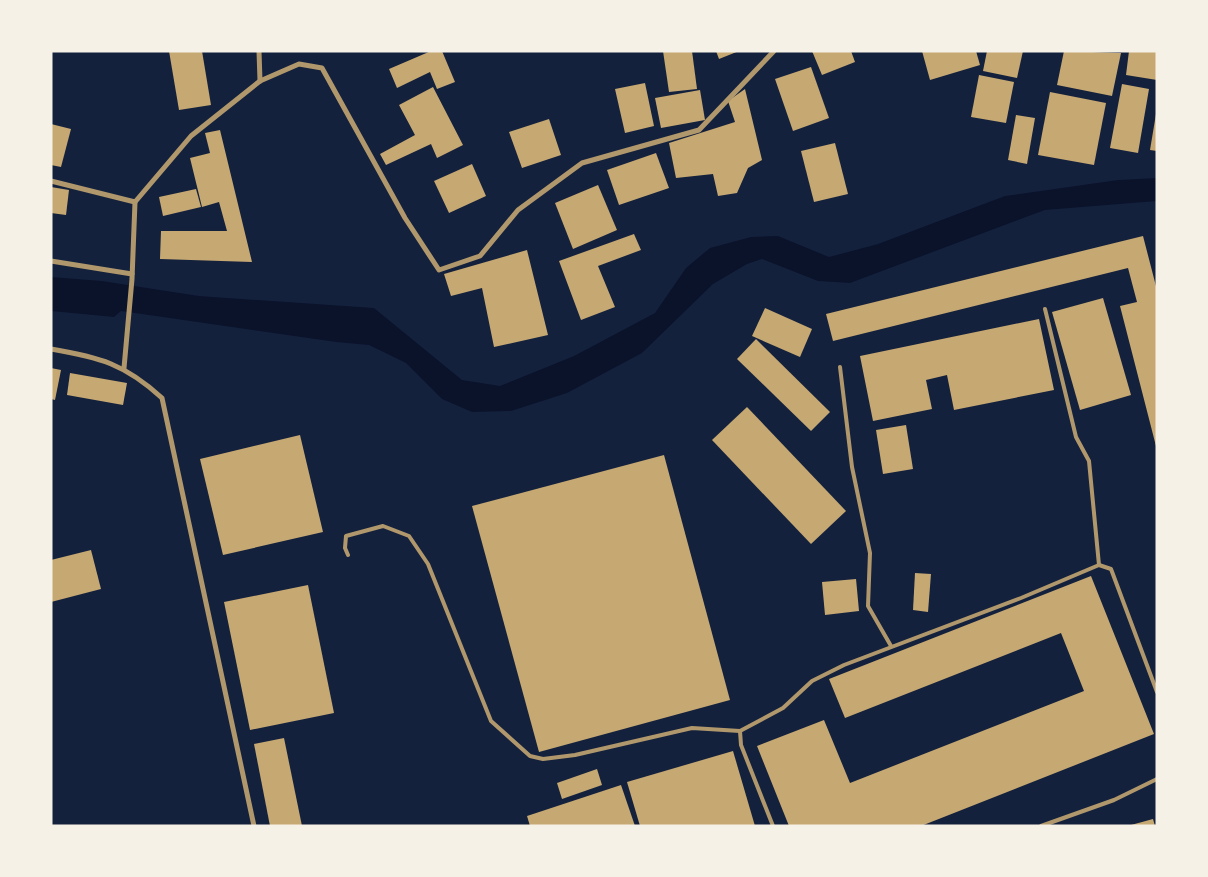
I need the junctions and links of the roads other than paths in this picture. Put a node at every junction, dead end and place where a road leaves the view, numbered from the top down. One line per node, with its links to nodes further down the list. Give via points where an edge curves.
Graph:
1 (259, 51): 3 (street)
2 (774, 51): 3 (street, via 699,130 582,163 518,210 480,256 439,270 405,218 322,68 299,64)
3 (260, 81): 5 (street, via 192,136)
4 (51, 181): 5 (street)
5 (135, 202): 7 (street)
6 (51, 261): 7 (street)
7 (132, 276): 11 (street)
8 (1045, 309): 13 (lane, via 1076,437 1089,461)
9 (51, 349): 11 (street, via 97,358)
10 (840, 367): 14 (lane, via 852,467 870,553 868,606)
11 (124, 368): 18 (street, via 142,379 162,398)
12 (348, 555): 16 (lane, via 346,536 383,526 409,536 428,564 491,721 530,756 543,759 575,755 692,728)
13 (1100, 565): 14 (lane, via 1022,598); 15 (lane, via 1110,568)
14 (891, 646): 16 (lane, via 812,681 782,708)
15 (1157, 692)
16 (740, 731): 19 (lane, via 741,745)
17 (1157, 779): 20 (lane, via 1114,800)
18 (254, 826)
19 (773, 826)
20 (1041, 826)

